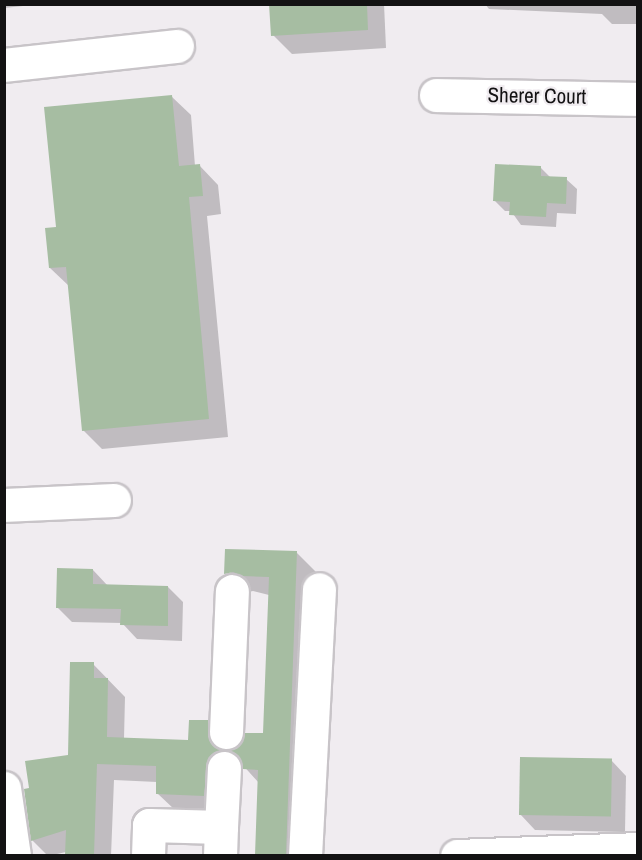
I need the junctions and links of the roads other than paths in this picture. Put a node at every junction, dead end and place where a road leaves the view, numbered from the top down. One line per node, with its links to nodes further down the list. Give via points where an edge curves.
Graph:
1 (177, 46): 2 (street)
2 (4, 65)
3 (436, 94): 4 (street, Sherer Court)
4 (638, 99)
5 (114, 500): 6 (street)
6 (4, 506)
7 (319, 589): 16 (street)
8 (232, 591): 9 (street)
9 (226, 732)
10 (224, 768): 12 (street)
11 (4, 788): 14 (street)
12 (220, 841): 15 (street, via 149,825)
13 (638, 849): 17 (street)
14 (14, 855)
15 (148, 855)
16 (305, 855)
17 (457, 855)

